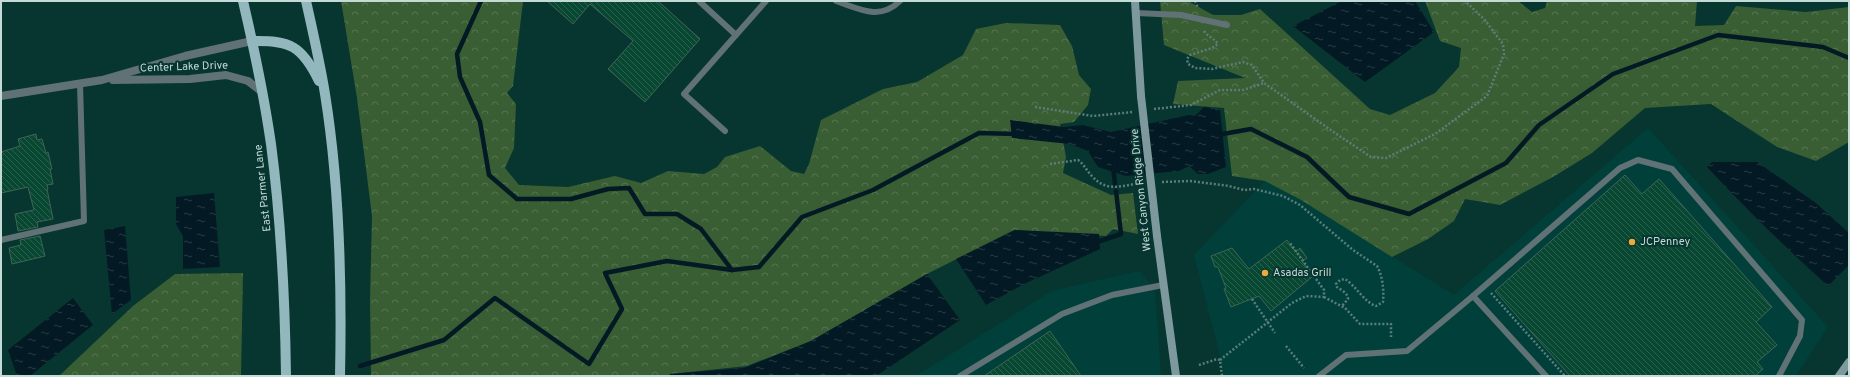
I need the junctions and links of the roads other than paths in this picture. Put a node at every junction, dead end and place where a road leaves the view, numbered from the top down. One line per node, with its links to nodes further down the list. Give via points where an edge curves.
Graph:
1 (243, 1): 11 (main road, East Parmer Lane)
2 (306, 1): 15 (main road)
3 (700, 1): 10 (lane)
4 (766, 1): 10 (lane)
5 (836, 1): 6 (lane, via 865,11 880,13)
6 (900, 1)
7 (1135, 1): 8 (street, West Canyon Ridge Drive)
8 (1136, 13): 9 (lane, via 1181,15); 19 (street, West Canyon Ridge Drive, bridge, via 1141,96)
9 (1227, 25)
10 (736, 35): 17 (lane, via 684,94)
11 (252, 41): 12 (street, Center Lake Drive, via 185,56); 14 (main road, East Parmer Lane); 15 (main road, via 284,43 299,50 304,54)
12 (102, 80): 13 (street, Center Lake Drive); 14 (street, Center Lake Drive, via 226,75 248,81)
13 (80, 84): 16 (street, Center Lake Drive); 18 (lane, via 84,221)
14 (262, 92): 22 (main road, East Parmer Lane, via 271,144 279,227)
15 (325, 94): 23 (main road, via 338,207)
16 (1, 96)
17 (725, 131)
18 (1, 240)
19 (1162, 285): 24 (lane, via 1112,295 1062,314); 25 (street, West Canyon Ridge Drive)
20 (1473, 296): 26 (lane, via 1406,352 1346,355); 27 (lane); 28 (lane, via 1620,168 1638,160 1672,169 1802,320 1800,336)
21 (1849, 362): 29 (street)
22 (286, 376)
23 (340, 376)
24 (960, 376)
25 (1176, 376)
26 (1319, 376)
27 (1546, 376)
28 (1779, 376)
29 (1839, 376)

